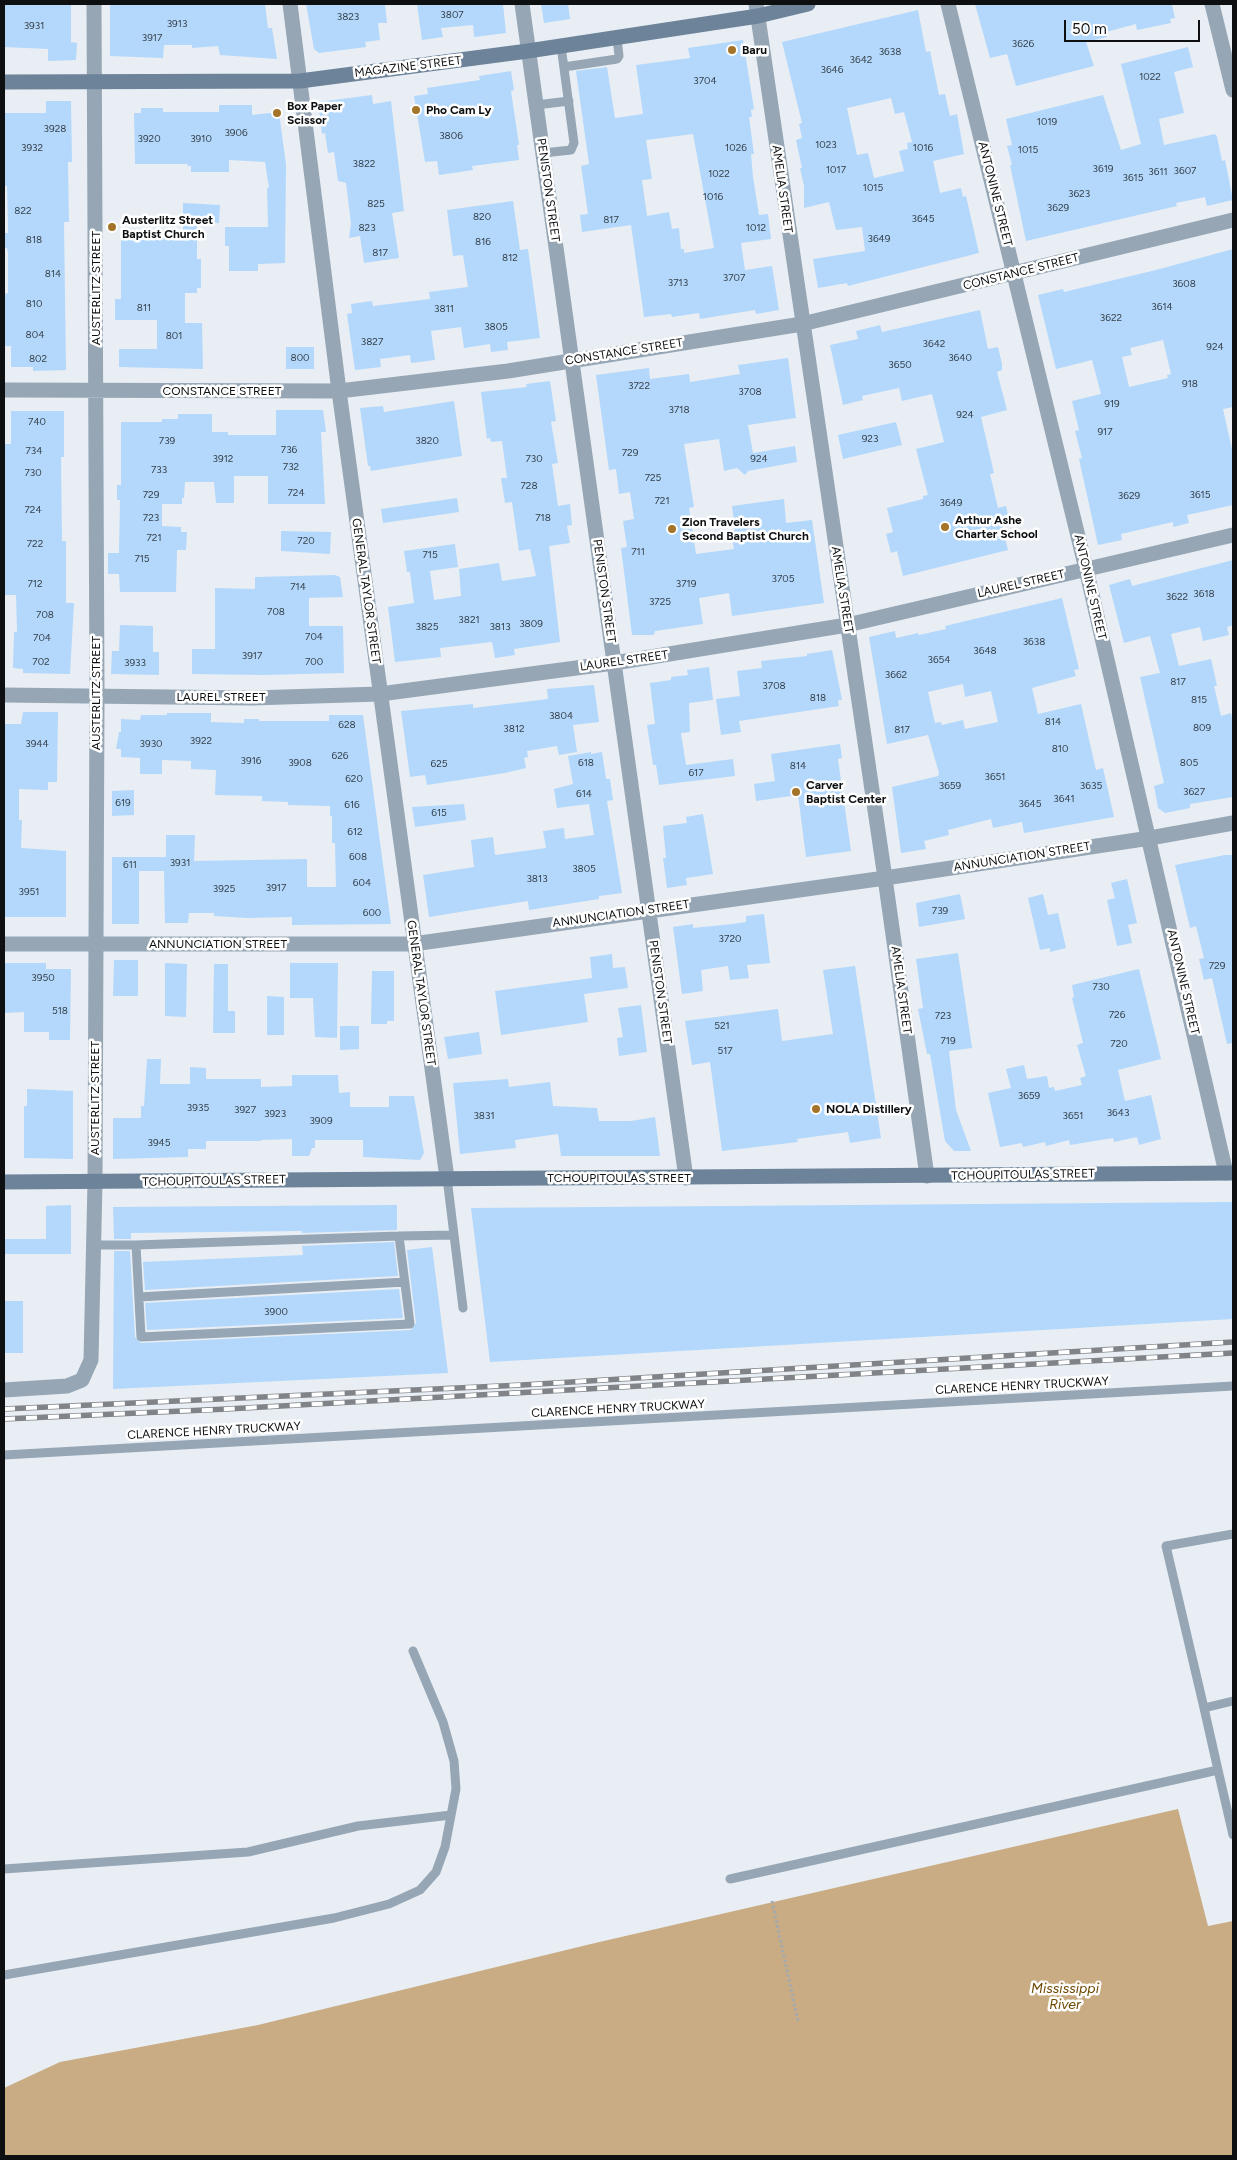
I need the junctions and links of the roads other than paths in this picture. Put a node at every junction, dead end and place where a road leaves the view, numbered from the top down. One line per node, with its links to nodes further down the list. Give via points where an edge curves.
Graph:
1 (94, 4): 14 (street, AUSTERLITZ STREET)
2 (290, 4): 12 (street, GENERAL TAYLOR STREET)
3 (522, 4): 10 (street, PENISTON STREET)
4 (808, 4): 7 (street, MAGAZINE STREET)
5 (948, 4): 20 (street, ANTONINE STREET)
6 (1212, 4): 15 (street)
7 (757, 10): 8 (street, MAGAZINE STREET); 21 (street, AMELIA STREET)
8 (617, 38): 9 (street, MAGAZINE STREET); 11 (lane, via 617,59)
9 (561, 46): 10 (street, MAGAZINE STREET); 11 (lane)
10 (528, 51): 12 (street, MAGAZINE STREET); 17 (street, PENISTON STREET)
11 (564, 67): 16 (lane)
12 (300, 81): 14 (street, MAGAZINE STREET); 25 (street, GENERAL TAYLOR STREET)
13 (4, 82): 14 (street, MAGAZINE STREET)
14 (95, 82): 24 (street, AUSTERLITZ STREET)
15 (1233, 90)
16 (569, 101): 17 (lane); 18 (lane, via 574,147)
17 (536, 105): 18 (street, PENISTON STREET)
18 (543, 153): 22 (street, PENISTON STREET)
19 (1233, 220): 20 (street, CONSTANCE STREET)
20 (1014, 273): 21 (street, CONSTANCE STREET); 27 (street, ANTONINE STREET)
21 (802, 324): 22 (street, CONSTANCE STREET); 28 (street, AMELIA STREET)
22 (572, 360): 25 (street, CONSTANCE STREET, via 412,384); 29 (street, PENISTON STREET)
23 (4, 390): 24 (street, CONSTANCE STREET)
24 (96, 390): 25 (street, CONSTANCE STREET); 32 (street, AUSTERLITZ STREET)
25 (339, 391): 30 (street, GENERAL TAYLOR STREET)
26 (1233, 535): 27 (street, LAUREL STREET)
27 (1086, 569): 28 (street, LAUREL STREET); 34 (street, ANTONINE STREET)
28 (847, 626): 29 (street, LAUREL STREET); 35 (street, AMELIA STREET)
29 (614, 663): 30 (street, LAUREL STREET); 36 (street, PENISTON STREET)
30 (380, 694): 32 (street, LAUREL STREET, via 252,698); 39 (street, GENERAL TAYLOR STREET)
31 (4, 695): 32 (street, LAUREL STREET)
32 (97, 696): 38 (street, AUSTERLITZ STREET)
33 (1233, 823): 34 (street, ANNUNCIATION STREET)
34 (1150, 838): 35 (street, ANNUNCIATION STREET); 40 (street, ANTONINE STREET)
35 (886, 878): 36 (street, ANNUNCIATION STREET); 41 (street, AMELIA STREET)
36 (649, 910): 39 (street, ANNUNCIATION STREET); 43 (street, PENISTON STREET)
37 (4, 944): 38 (street, ANNUNCIATION STREET)
38 (94, 944): 39 (street, ANNUNCIATION STREET); 45 (street, AUSTERLITZ STREET)
39 (413, 944): 42 (street, GENERAL TAYLOR STREET)
40 (1230, 1173): 41 (street, TCHOUPITOULAS STREET)
41 (927, 1176): 43 (street, TCHOUPITOULAS STREET)
42 (447, 1178): 43 (street, TCHOUPITOULAS STREET); 45 (street, TCHOUPITOULAS STREET); 46 (lane)
43 (686, 1178)
44 (4, 1182): 45 (street, TCHOUPITOULAS STREET)
45 (95, 1182): 48 (street, AUSTERLITZ STREET)
46 (454, 1235): 47 (lane); 52 (lane)
47 (399, 1236): 49 (lane); 50 (lane)
48 (93, 1245): 49 (lane); 54 (street, AUSTERLITZ STREET, via 91,1360 82,1380 67,1386)
49 (136, 1245): 51 (lane)
50 (405, 1282): 51 (lane); 51 (lane, via 410,1324 141,1337)
51 (139, 1297)
52 (463, 1308)
53 (1233, 1386): 55 (lane, CLARENCE HENRY TRUCKWAY)
54 (4, 1390)
55 (4, 1455)
56 (1233, 1534): 59 (lane, via 1166,1546)
57 (413, 1651): 61 (lane, via 443,1722 454,1761 456,1789)
58 (1233, 1700): 59 (lane)
59 (1204, 1708): 60 (lane)
60 (1218, 1770): 62 (lane); 64 (lane)
61 (451, 1815): 63 (lane, via 358,1826 248,1852); 65 (lane, via 436,1872 420,1890 389,1904 334,1918)
62 (1233, 1835)
63 (4, 1869)
64 (730, 1879)
65 (4, 1976)

